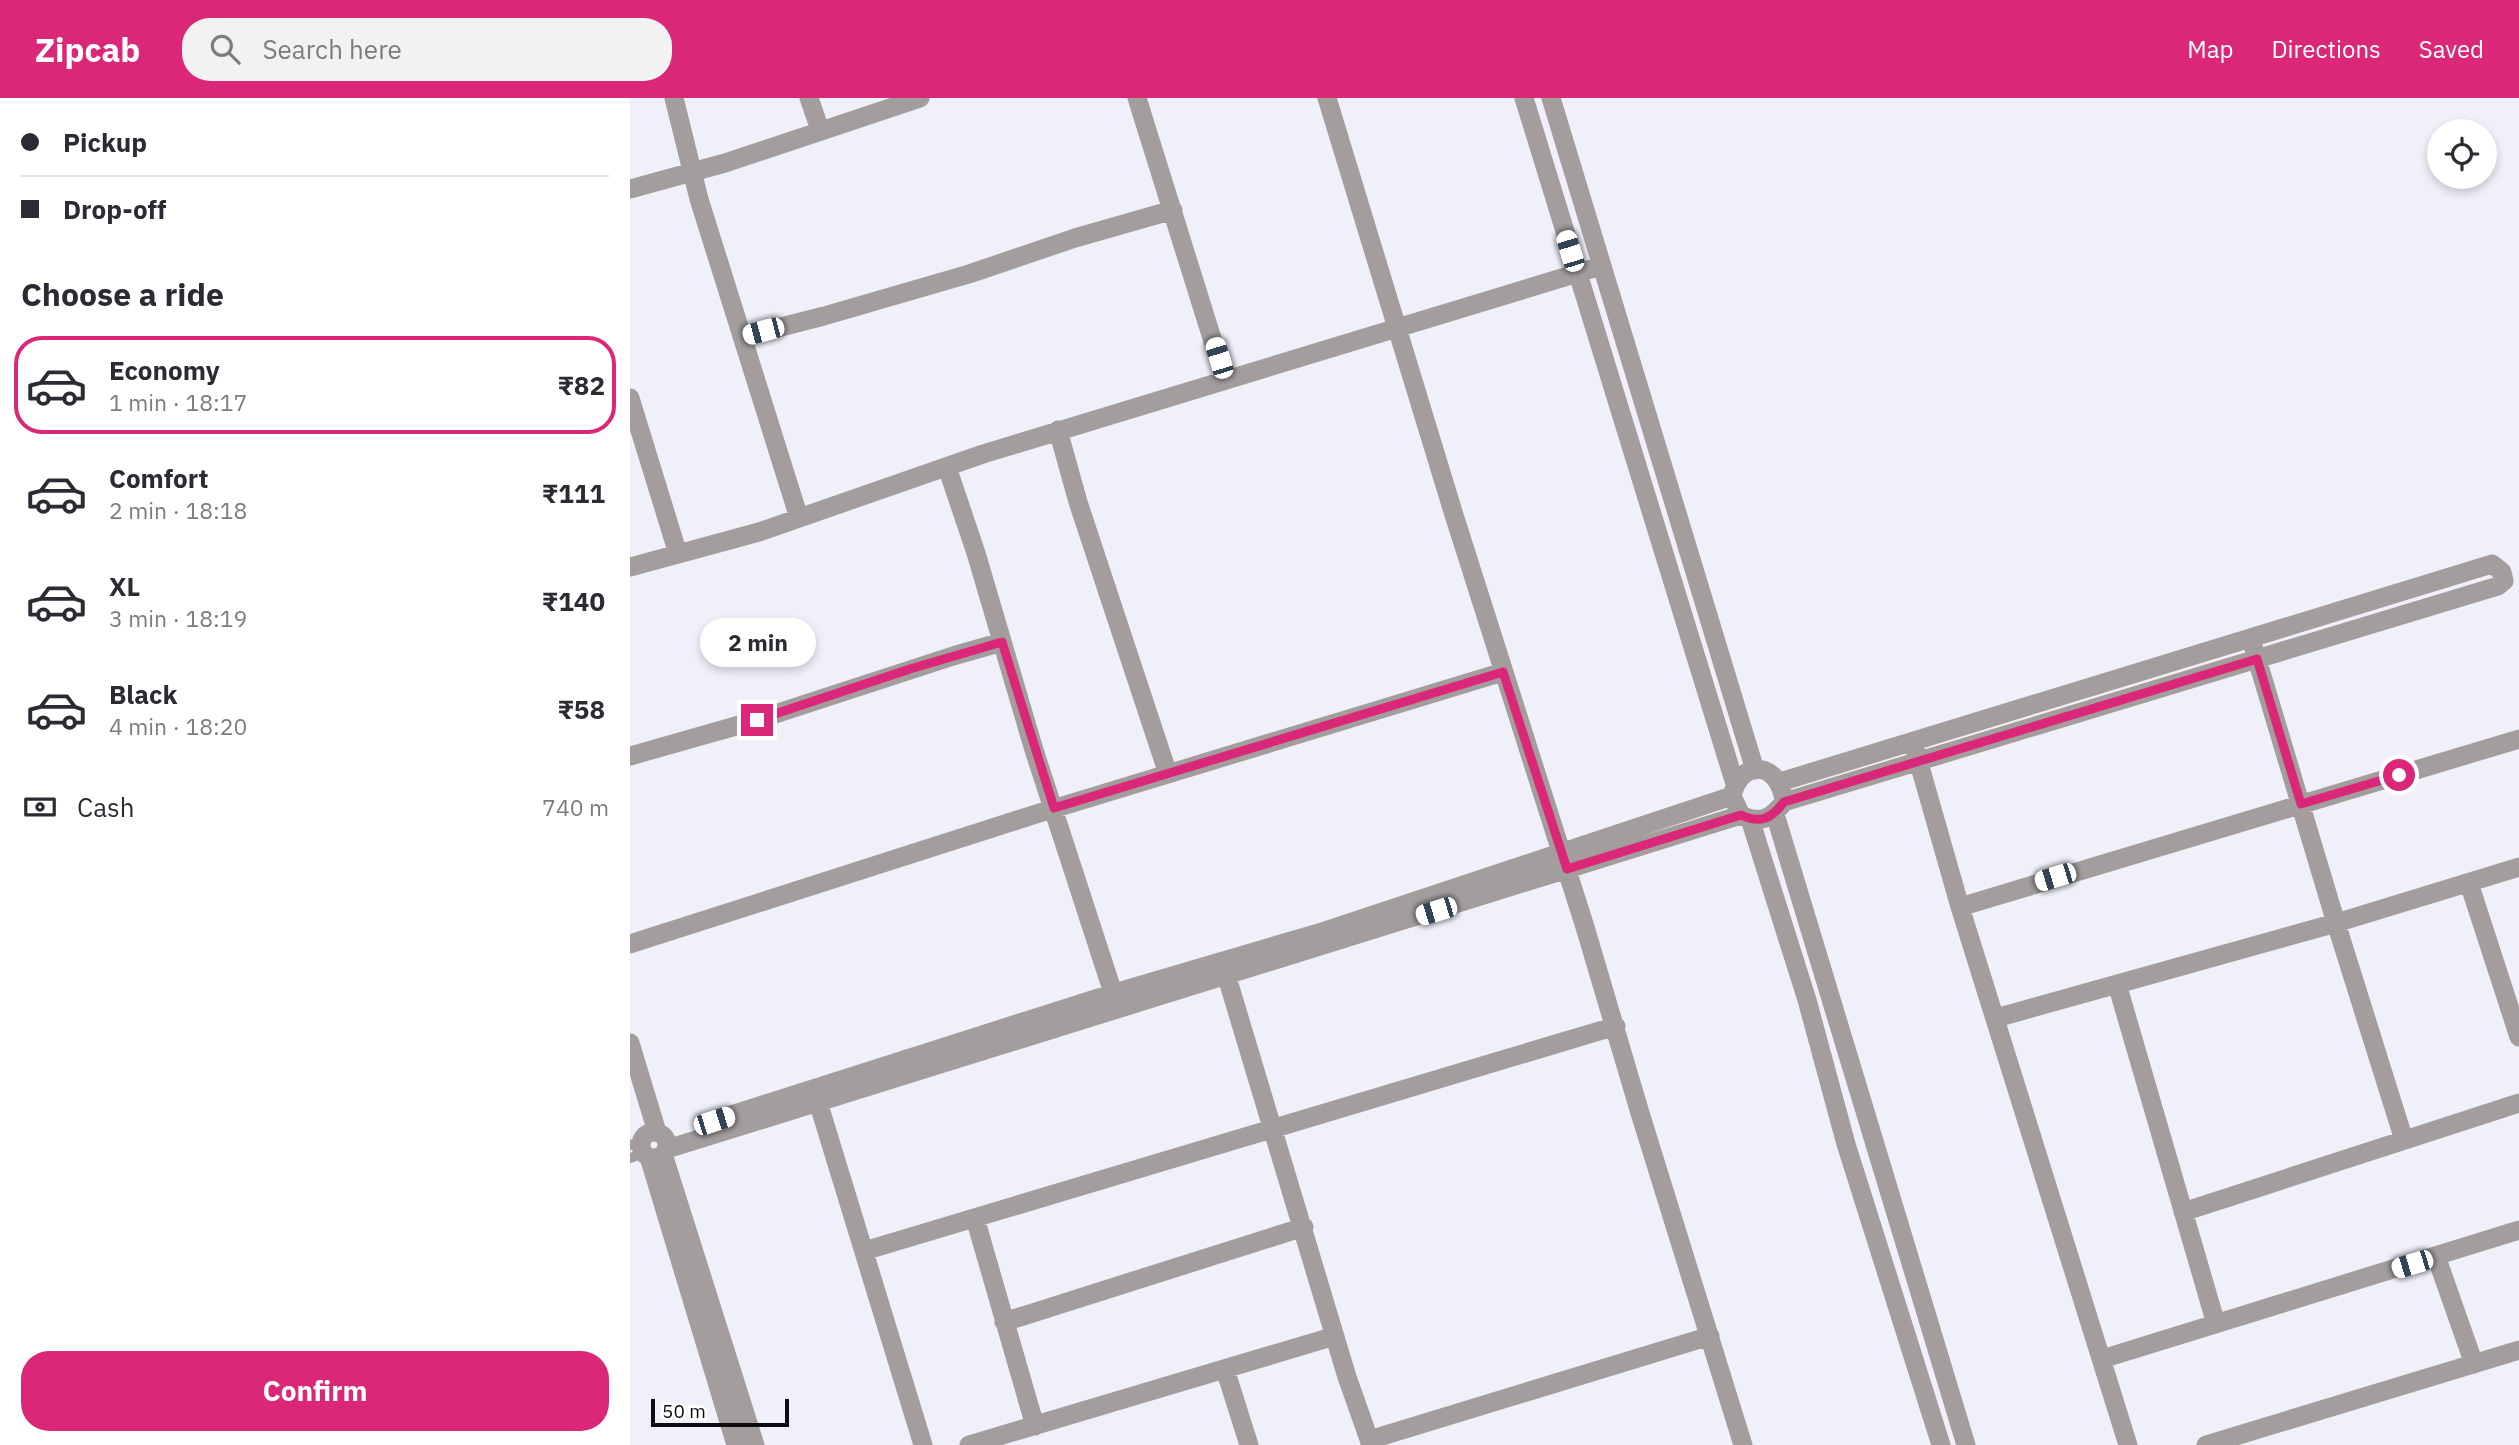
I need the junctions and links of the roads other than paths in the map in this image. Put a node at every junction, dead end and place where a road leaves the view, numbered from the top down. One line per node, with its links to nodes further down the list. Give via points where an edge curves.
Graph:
1 (674, 98): 9 (street)
2 (809, 98): 8 (street)
3 (920, 98): 8 (street)
4 (1137, 98): 11 (street)
5 (1327, 98): 14 (street)
6 (1524, 98): 13 (street)
7 (1551, 98): 12 (street)
8 (820, 130): 9 (street)
9 (692, 172): 10 (street); 15 (street)
10 (630, 190)
11 (1173, 210): 15 (street, via 1075,237 970,274); 16 (street)
12 (1601, 266): 13 (street); 31 (street)
13 (1577, 274): 14 (street); 34 (street)
14 (1397, 329): 16 (street); 26 (street)
15 (742, 337): 20 (street)
16 (1226, 380): 18 (street)
17 (630, 398): 21 (street)
18 (1058, 430): 19 (street); 32 (street)
19 (947, 467): 20 (street); 24 (street)
20 (799, 518): 21 (street)
21 (678, 554): 22 (street)
22 (630, 567)
23 (2250, 638): 25 (street); 25 (street, via 2492,564 2502,572 2504,581 2498,586); 28 (street)
24 (1002, 642): 29 (street); 36 (street)
25 (2257, 659): 30 (street); 35 (street)
26 (1503, 672): 32 (street); 39 (street)
27 (2519, 739): 35 (street)
28 (1913, 741): 30 (street); 33 (street)
29 (630, 756)
30 (1919, 761): 37 (street); 42 (street)
31 (1755, 770): 33 (street, via 1771,773); 34 (street, via 1740,777)
32 (1168, 774): 36 (street)
33 (1780, 782): 37 (street)
34 (1734, 790): 38 (street); 39 (street)
35 (2301, 804): 42 (street); 43 (street)
36 (1054, 808): 44 (street); 47 (street)
37 (1779, 808): 38 (street, via 1759,820); 81 (street)
38 (1746, 817): 39 (street); 80 (street, via 1807,1000 1846,1144)
39 (1564, 861): 45 (street); 49 (street)
40 (2519, 867): 41 (street)
41 (2469, 883): 43 (street); 50 (street)
42 (1960, 907): 48 (street)
43 (2336, 923): 46 (street); 56 (street)
44 (630, 944)
45 (1224, 968): 47 (street); 55 (street)
46 (2117, 984): 48 (street); 58 (street)
47 (1116, 1001): 53 (street)
48 (1996, 1018): 69 (street)
49 (1616, 1026): 55 (street); 67 (street)
50 (2519, 1037)
51 (630, 1043): 57 (street)
52 (630, 1087): 57 (street)
53 (816, 1095): 57 (street); 62 (street)
54 (2519, 1103): 56 (street)
55 (1274, 1129): 59 (street); 60 (street)
56 (2404, 1140): 58 (street)
57 (649, 1146): 74 (street); 75 (street)
58 (2183, 1212): 65 (street)
59 (975, 1218): 62 (street); 64 (street)
60 (1304, 1227): 64 (street); 66 (street)
61 (2519, 1230): 63 (street)
62 (864, 1251): 76 (street)
63 (2436, 1256): 65 (street); 70 (street)
64 (1004, 1322): 72 (street)
65 (2216, 1324): 69 (street)
66 (1335, 1335): 71 (street); 73 (street)
67 (1710, 1336): 73 (street); 79 (street)
68 (2519, 1350): 70 (street)
69 (2102, 1359): 82 (street)
70 (2474, 1364): 83 (street)
71 (1225, 1368): 72 (street); 78 (street)
72 (1035, 1426): 77 (street)
73 (1370, 1443)
74 (736, 1445)
75 (755, 1445)
76 (923, 1445)
77 (969, 1445)
78 (1249, 1445)
79 (1743, 1445)
80 (1941, 1445)
81 (1966, 1445)
82 (2128, 1445)
83 (2206, 1445)

